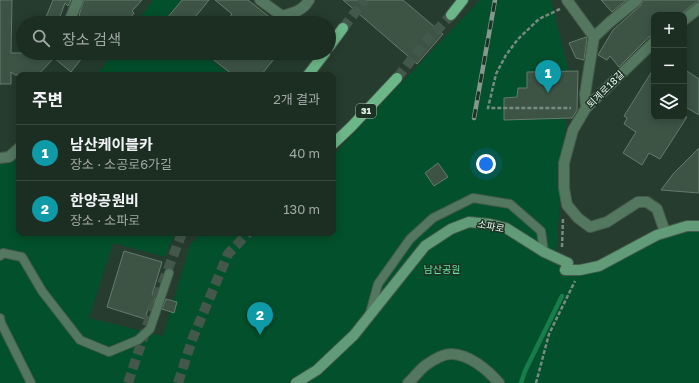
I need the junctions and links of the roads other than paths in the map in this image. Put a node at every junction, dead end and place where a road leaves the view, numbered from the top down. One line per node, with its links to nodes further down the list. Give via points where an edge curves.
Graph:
1 (78, 0): 9 (street)
2 (260, 0): 3 (street, via 282,16 302,10)
3 (309, 0)
4 (463, 0): 8 (main road)
5 (637, 0): 12 (street)
6 (569, 2): 12 (street)
7 (699, 8): 10 (street)
8 (452, 15)
9 (71, 16)
10 (687, 18)
11 (343, 28): 13 (main road)
12 (594, 37): 18 (street, via 585,94)
13 (336, 38)
14 (651, 45): 18 (street, 퇴계로18길)
15 (320, 60): 16 (main road)
16 (310, 72)
17 (397, 78): 19 (main road, 31)
18 (586, 108): 23 (street, 퇴계로18길, via 573,130 564,163 567,205 590,227 607,222 638,202 648,202 657,208)
19 (336, 141)
20 (16, 151): 21 (street, via 9,157)
21 (0, 158)
22 (699, 226): 23 (street, via 687,226)
23 (665, 232): 24 (street, 소파로, via 599,266 580,270 566,270 568,263)
24 (544, 252): 27 (street, 소파로, via 506,228 469,222 425,246); 27 (lane, via 541,231 510,204 473,198 433,218 410,239 378,284)
25 (0, 256): 26 (lane, via 3,253 22,257 42,291 80,340 109,352 138,340 150,328)
26 (169, 273)
27 (368, 317): 30 (street, 소파로, via 354,335 317,370)
28 (0, 318): 29 (lane)
29 (30, 383)
30 (296, 383)
31 (408, 383): 32 (street, via 424,366 451,354 478,364)
32 (498, 383)

